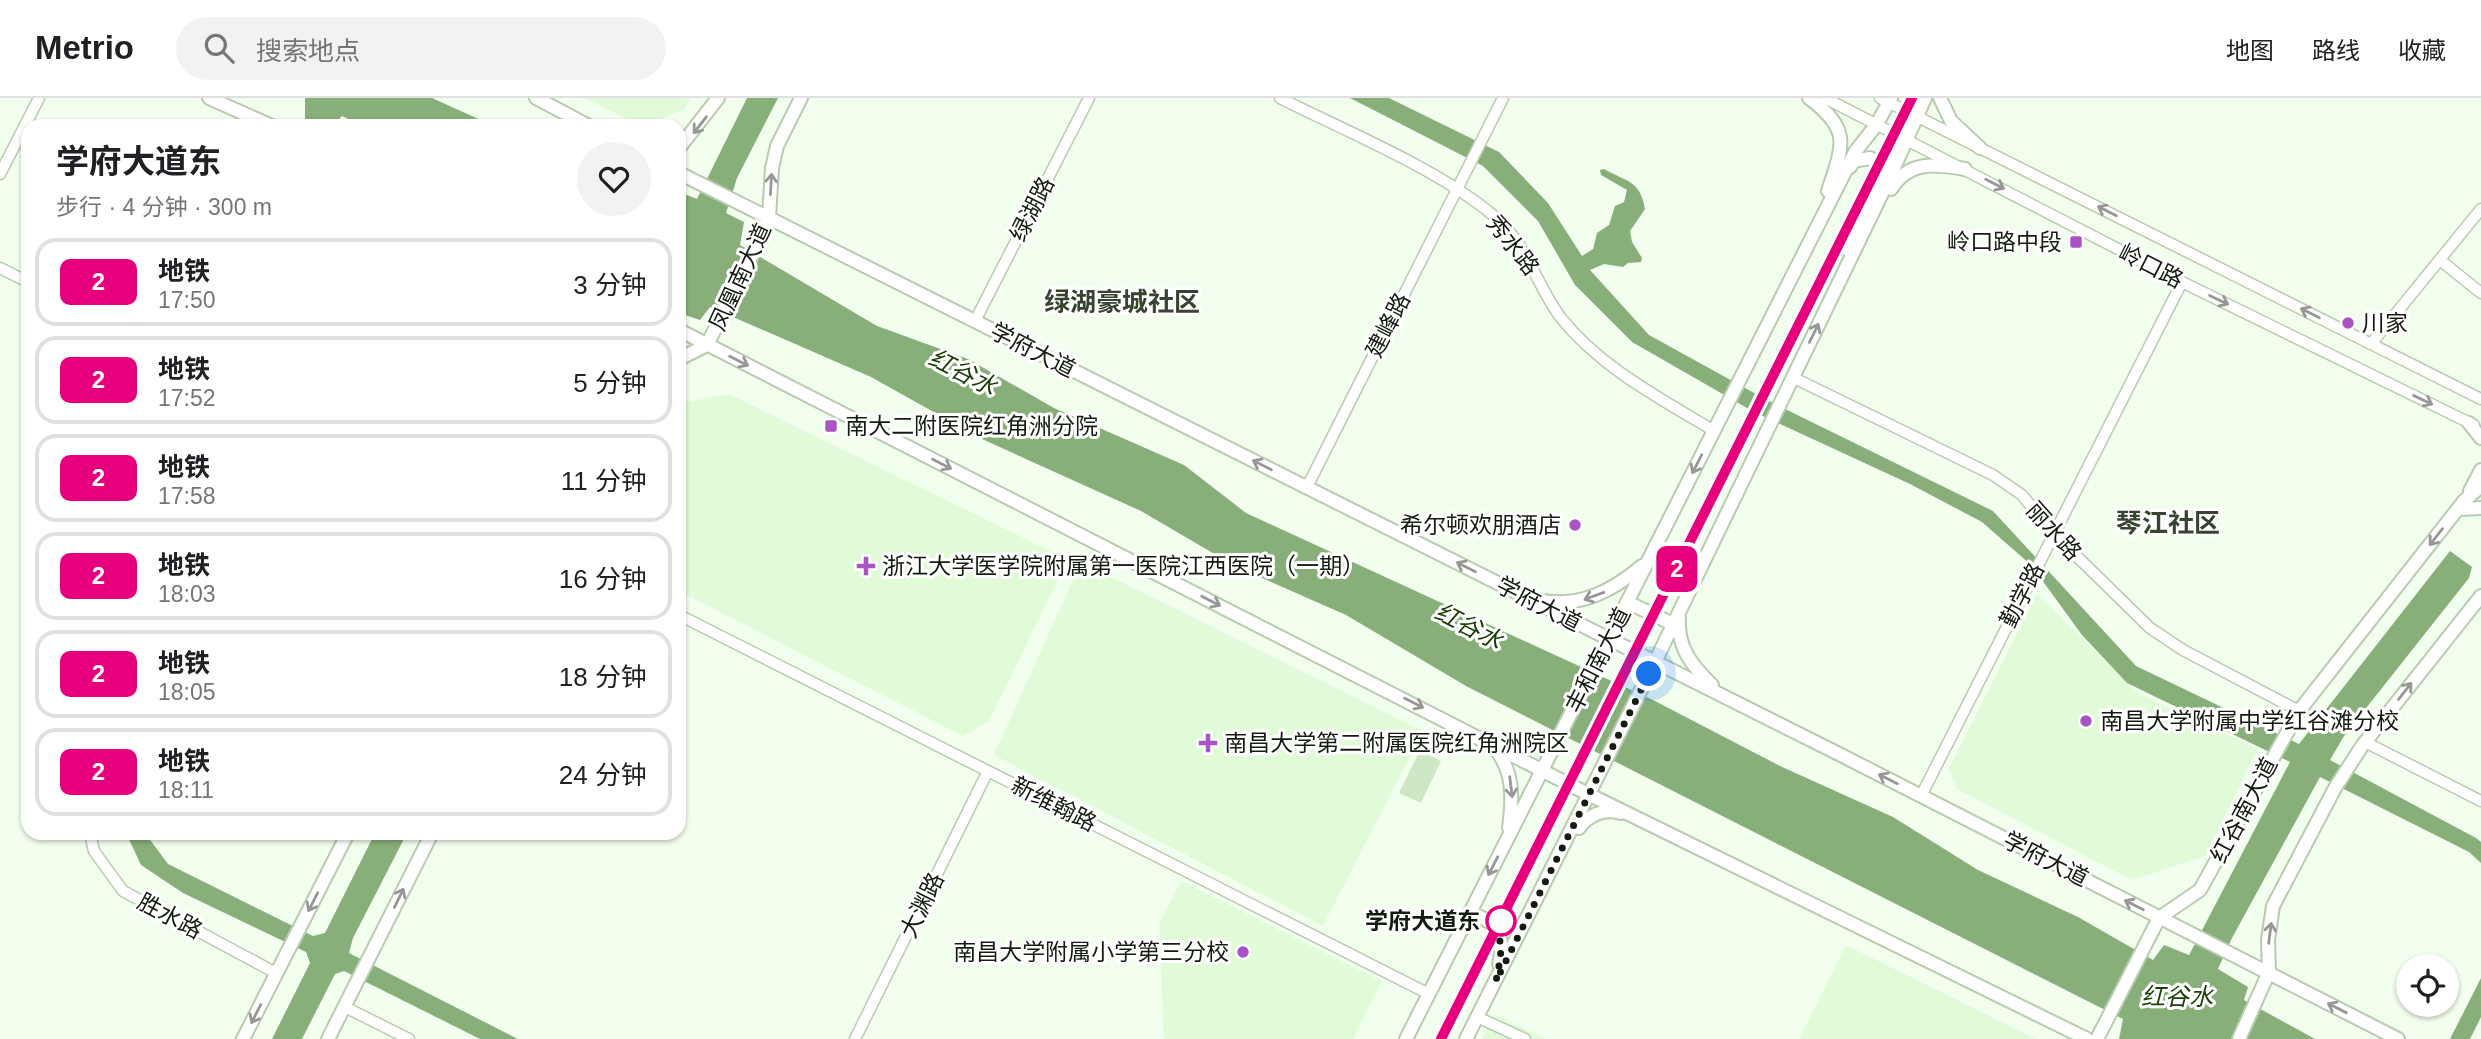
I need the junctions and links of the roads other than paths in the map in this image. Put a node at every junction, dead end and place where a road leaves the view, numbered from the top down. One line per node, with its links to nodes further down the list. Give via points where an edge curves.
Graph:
1 (38, 98): 15 (street)
2 (209, 98): 16 (main road)
3 (536, 98): 17 (main road)
4 (718, 98): 21 (main road, one-way to 21)
5 (801, 98): 31 (main road, 凤凰南大道, one-way to 5, via 777,146)
6 (1089, 98): 40 (street, 绿湖路)
7 (1280, 98): 28 (street, 秀水路)
8 (1503, 98): 28 (street, 建峰路)
9 (1809, 98): 32 (main road, via 1837,123 1842,148)
10 (1825, 98): 18 (street, 岭口路)
11 (1925, 98): 14 (main road)
12 (1940, 98): 22 (main road, via 1951,121)
13 (1886, 100): 14 (street, 岭口路); 18 (main road, 丰和南大道)
14 (1916, 116): 20 (main road); 22 (street, 岭口路)
15 (28, 119)
16 (256, 119)
17 (576, 119)
18 (1877, 124): 20 (street, 岭口路); 27 (main road, 丰和南大道)
19 (21, 132): 25 (street)
20 (1905, 138): 23 (street, 岭口路); 24 (main road); 29 (main road)
21 (686, 139)
22 (1980, 148): 42 (street, 岭口路, one-way to 22)
23 (1965, 169): 33 (main road, via 1938,165 1900,175); 38 (street, 岭口路, one-way to 38)
24 (1880, 173): 27 (main road, via 1876,163 1865,157 1854,161); 29 (main road); 37 (main road, via 1854,230)
25 (0, 174)
26 (686, 176): 31 (main road, 学府大道)
27 (1838, 185): 32 (main road, 丰和南大道)
28 (1457, 188): 48 (street, 秀水路, via 1496,218 1519,245 1559,315 1586,347); 52 (street, 建峰路)
29 (1877, 204): 33 (main road)
30 (2481, 209): 34 (street)
31 (769, 217): 40 (main road, 学府大道); 43 (main road, 凤凰南大道)
32 (1817, 228): 48 (main road, 丰和南大道)
33 (1858, 243): 37 (main road)
34 (2440, 260): 39 (street); 42 (street)
35 (0, 268): 36 (street)
36 (21, 278)
37 (1841, 278): 45 (main road, one-way to 37)
38 (2182, 282): 47 (street, 岭口路, one-way to 47); 55 (street, 勤学路)
39 (2481, 293)
40 (975, 321): 52 (main road, 学府大道, one-way to 40)
41 (686, 334): 43 (main road)
42 (2371, 344): 46 (street, 岭口路)
43 (708, 345): 44 (main road, 凤凰南大道); 67 (main road, one-way to 67)
44 (686, 356)
45 (1792, 377): 55 (street, 丽水路, via 1993,475 2022,495); 60 (main road)
46 (2481, 399)
47 (2475, 425): 49 (main road)
48 (1714, 431): 56 (main road, 丰和南大道, one-way to 56)
49 (2481, 438)
50 (2481, 470): 53 (main road)
51 (2481, 486): 53 (main road, 红谷南大道)
52 (1307, 487): 58 (main road, 学府大道, one-way to 52)
53 (2461, 505): 54 (main road); 66 (main road, 红谷南大道, one-way to 66)
54 (2481, 508)
55 (2053, 533): 66 (street, 丽水路, via 2150,628); 72 (street, 勤学路)
56 (1648, 561): 58 (main road, one-way to 58, via 1620,585 1597,596 1572,603); 59 (main road, 丰和南大道)
57 (2481, 596): 68 (main road, one-way to 57)
58 (1531, 600): 63 (main road, 学府大道)
59 (1627, 602): 62 (main road); 63 (main road, 丰和南大道)
60 (1679, 611): 62 (main road); 65 (main road, via 1683,651 1692,667)
61 (686, 619): 70 (street, 新维翰路)
62 (1673, 624): 64 (main road)
63 (1608, 639): 64 (main road, 学府大道); 69 (main road, 丰和南大道)
64 (1652, 668): 65 (main road, 学府大道); 71 (main road)
65 (1722, 695): 72 (main road, 学府大道, one-way to 65)
66 (2299, 711): 80 (main road, 红谷南大道, via 2200,890)
67 (1489, 741): 69 (main road); 78 (main road, one-way to 78, via 1506,762 1510,779 1513,803)
68 (2365, 742): 73 (street); 82 (main road, one-way to 68, via 2273,906 2334,789)
69 (1542, 769): 71 (main road); 78 (main road, 丰和南大道)
70 (988, 771): 85 (street, 新维翰路); 91 (street, 大渊路)
71 (1590, 794): 74 (main road); 79 (main road)
72 (1921, 796): 80 (main road, 学府大道, one-way to 72)
73 (2481, 801)
74 (1641, 820): 79 (main road, via 1616,811 1586,818); 95 (main road)
75 (92, 840): 83 (street, 胜水路, via 94,851 123,891)
76 (344, 840): 83 (main road, one-way to 83)
77 (429, 840): 86 (main road, one-way to 77)
78 (1507, 840): 81 (main road, 丰和南大道, one-way to 81)
79 (1558, 857): 84 (main road)
80 (2159, 918): 82 (main road, 学府大道); 96 (main road)
81 (1448, 957): 84 (main road, via 1471,920 1477,916 1488,920 1501,937); 85 (main road, 丰和南大道)
82 (2269, 972): 97 (main road); 98 (main road, 学府大道, one-way to 82)
83 (276, 973): 88 (main road, one-way to 88)
84 (1496, 981): 87 (main road)
85 (1429, 994): 92 (main road, 丰和南大道)
86 (345, 1007): 89 (main road); 90 (street)
87 (1477, 1017): 93 (main road); 94 (street)
88 (243, 1039)
89 (328, 1039)
90 (410, 1039)
91 (855, 1039)
92 (1406, 1039)
93 (1466, 1039)
94 (1525, 1039)
95 (2087, 1039)
96 (2097, 1039)
97 (2239, 1039)
98 (2398, 1039)

